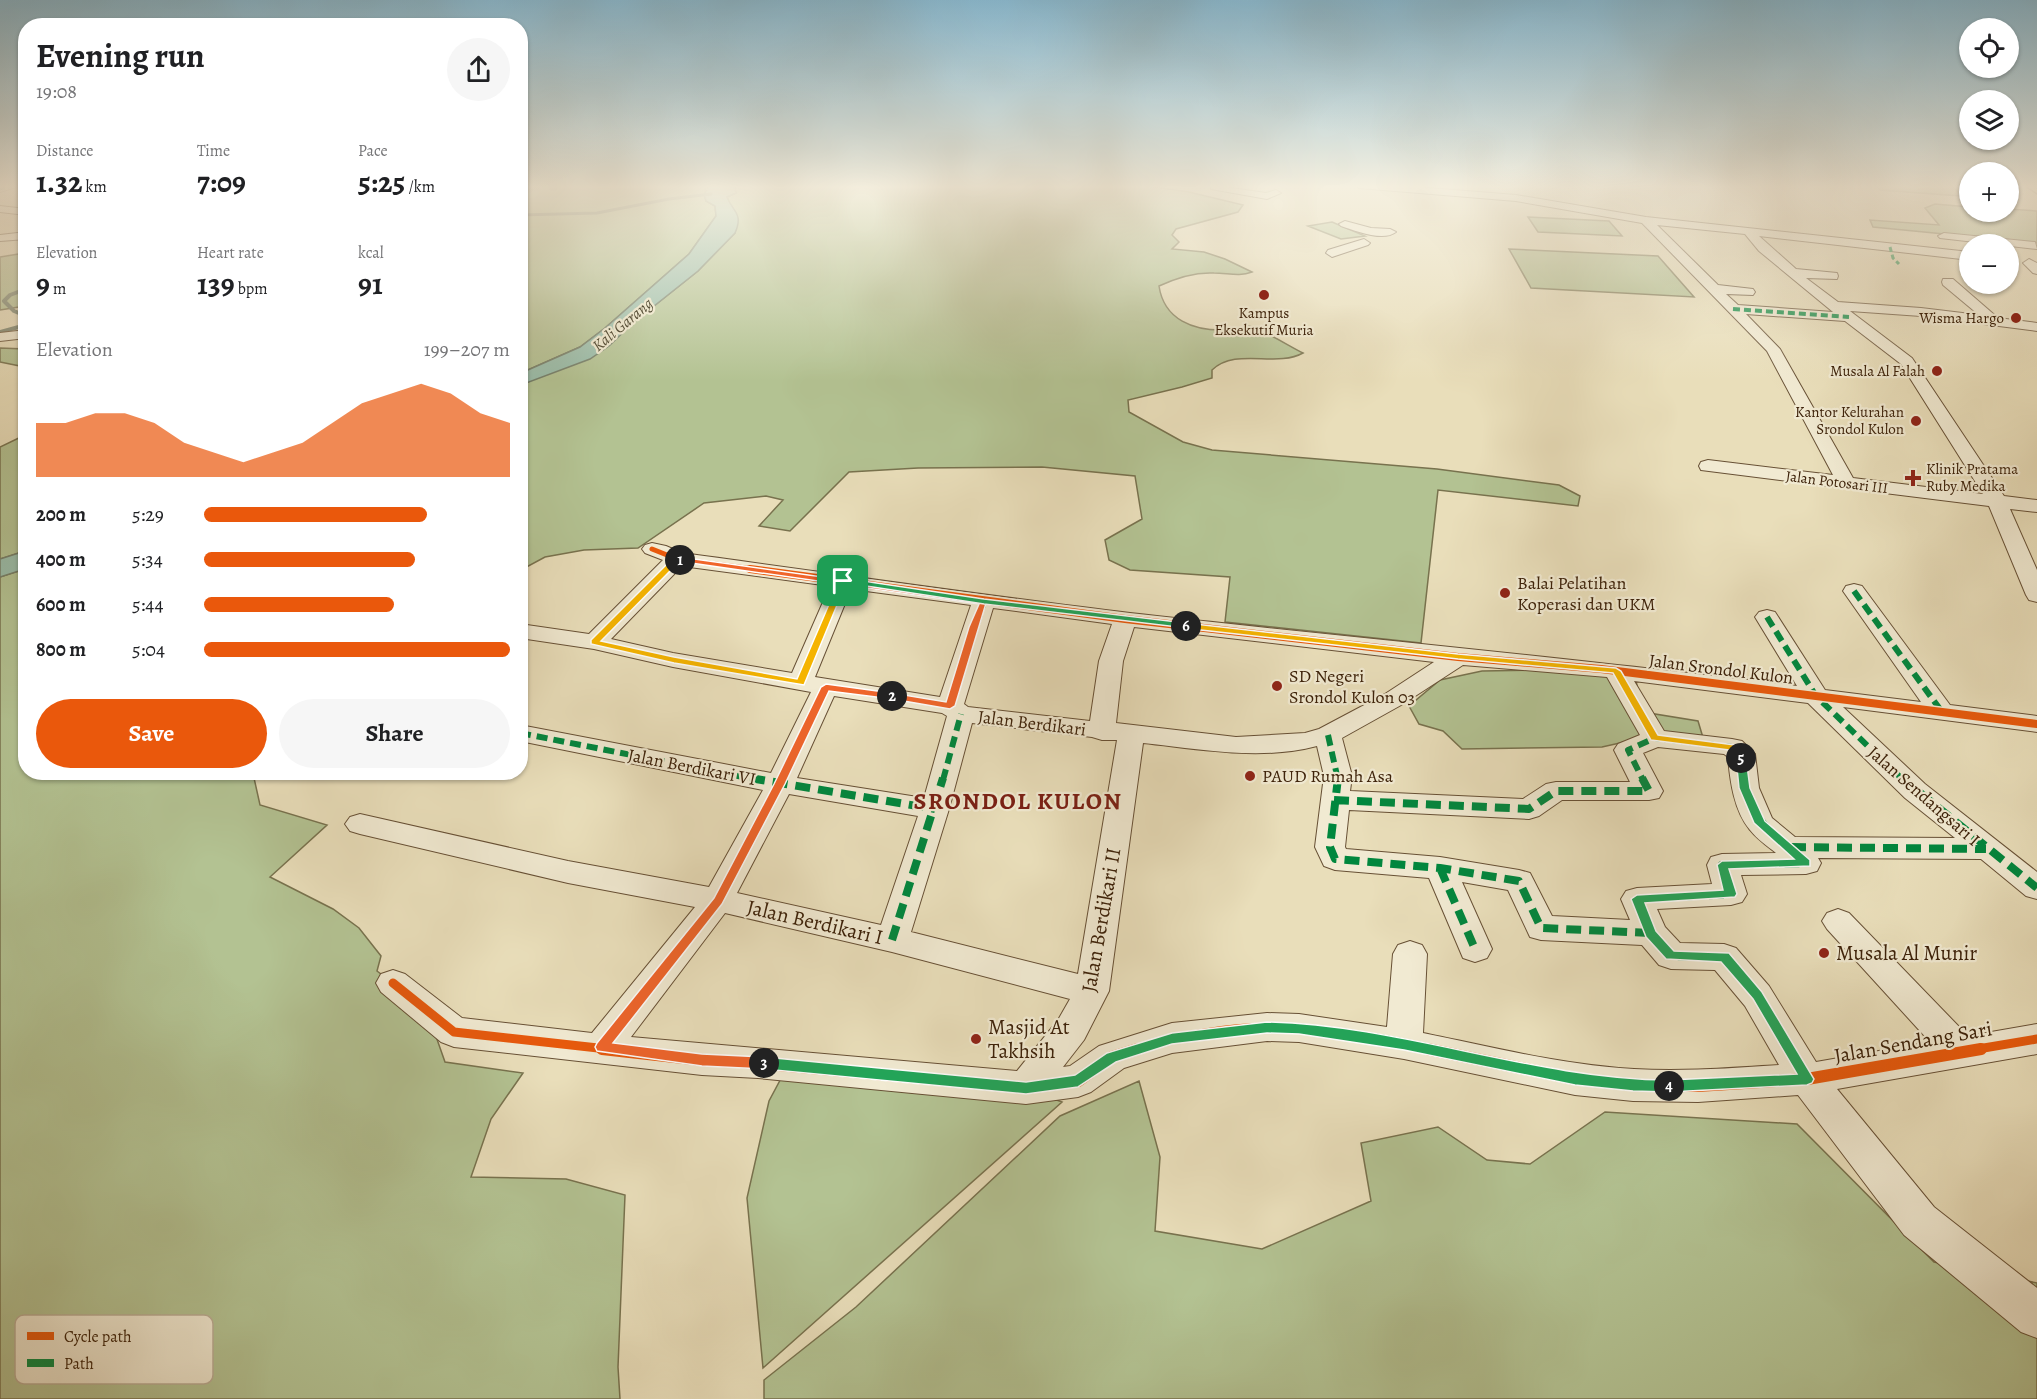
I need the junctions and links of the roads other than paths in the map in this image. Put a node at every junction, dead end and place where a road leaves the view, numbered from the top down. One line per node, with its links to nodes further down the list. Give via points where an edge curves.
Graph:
1 (1341, 250): 6 (street)
2 (1676, 250): 12 (street)
3 (1766, 250): 9 (street)
4 (1889, 250): 8 (street)
5 (1918, 250): 7 (street)
6 (1332, 253)
7 (1959, 255)
8 (1899, 264)
9 (1794, 273): 10 (street); 14 (street)
10 (1832, 276)
11 (1948, 282): 17 (street)
12 (1714, 289): 13 (street); 15 (street)
13 (1748, 292)
14 (1833, 306): 16 (street); 17 (street, via 1921,312)
15 (1733, 309): 16 (street); 22 (street, via 1773,350)
16 (1849, 316): 23 (street, via 1907,361)
17 (1996, 323): 18 (street)
18 (2037, 327)
19 (18, 335): 20 (street)
20 (0, 337)
21 (1708, 466): 22 (street, Jalan Potosari III)
22 (1846, 483): 23 (street, Jalan Potosari III)
23 (1997, 501): 24 (street, Jalan Potosari III); 29 (street)
24 (2037, 506)
25 (652, 549): 26 (street, Jalan Srondol Kulon)
26 (677, 559): 27 (street, Jalan Srondol Kulon); 34 (street)
27 (843, 581): 30 (street, Jalan Srondol Kulon); 37 (street)
28 (1854, 591): 40 (street)
29 (2037, 595)
30 (984, 602): 32 (street, Jalan Srondol Kulon); 39 (street, via 974,627)
31 (1767, 617): 38 (street, Jalan Sendangsari I)
32 (1125, 619): 35 (street, Jalan Srondol Kulon); 42 (street, via 1111,661)
33 (528, 632): 34 (street, Jalan Berdikari)
34 (594, 642): 37 (street, Jalan Berdikari)
35 (1458, 657): 36 (street, Jalan Srondol Kulon); 44 (street, Jalan Berdikari, via 1394,699)
36 (1616, 671): 38 (street, Jalan Srondol Kulon); 45 (street)
37 (813, 685): 39 (street, Jalan Berdikari); 46 (street)
38 (1816, 696): 40 (street, Jalan Srondol Kulon); 51 (street, Jalan Sendangsari I, via 1915,791)
39 (955, 710): 42 (street, Jalan Berdikari); 48 (street)
40 (1942, 712): 41 (street, Jalan Srondol Kulon)
41 (2037, 724)
42 (1117, 733): 44 (street, Jalan Berdikari, via 1236,745 1306,741); 61 (street, Jalan Berdikari II)
43 (528, 735): 46 (street, Jalan Berdikari VI)
44 (1328, 735): 47 (street, via 1338,776)
45 (1655, 738): 47 (street, via 1628,750 1649,791 1556,791 1529,809); 50 (street, via 1732,747 1740,754 1745,788 1760,823)
46 (780, 784): 48 (street, Jalan Berdikari VI); 54 (street)
47 (1334, 800): 52 (street, via 1330,847 1335,859)
48 (935, 809): 57 (street)
49 (360, 824): 54 (street, Jalan Berdikari I, via 568,872)
50 (1791, 847): 51 (street); 56 (street, via 1806,863 1722,865 1731,894 1637,899)
51 (1986, 849): 53 (street, Jalan Sendangsari I)
52 (1440, 868): 56 (street, via 1519,881 1540,928); 58 (street)
53 (2037, 888)
54 (718, 900): 57 (street, Jalan Berdikari I); 64 (street)
55 (1838, 921): 65 (street)
56 (1651, 933): 66 (street, via 1671,956 1724,957 1757,996)
57 (892, 940): 61 (street, Jalan Berdikari I)
58 (1475, 949)
59 (1410, 954): 63 (street)
60 (393, 983): 64 (street, Jalan Sendang Sari, via 454,1032)
61 (1092, 991): 67 (street, Jalan Berdikari II, via 1071,1030)
62 (2037, 1039): 65 (street, Jalan Sendang Sari)
63 (1404, 1044): 66 (street, Jalan Sendang Sari, via 1575,1079 1633,1085 1698,1086); 67 (street, Jalan Sendang Sari, via 1299,1028 1221,1031 1172,1038 1112,1057 1078,1081)
64 (602, 1047): 67 (street, Jalan Sendang Sari, via 702,1060)
65 (1960, 1052): 66 (street, Jalan Sendang Sari)
66 (1807, 1079): 68 (street, via 1919,1221)
67 (1026, 1088)
68 (2037, 1316)

